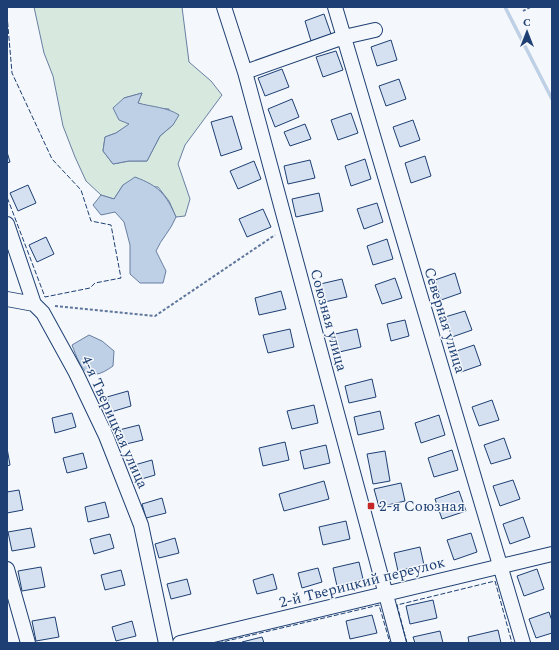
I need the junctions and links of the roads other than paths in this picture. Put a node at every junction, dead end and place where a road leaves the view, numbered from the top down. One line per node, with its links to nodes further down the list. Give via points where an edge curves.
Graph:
1 (224, 7): 5 (street, Союзная улица)
2 (335, 7): 4 (street, Северная улица)
3 (375, 30): 4 (street)
4 (344, 37): 5 (street); 10 (street, Северная улица)
5 (245, 72): 12 (street, Союзная улица)
6 (7, 224): 8 (street, 4-я Тверицкая улица)
7 (7, 299): 8 (street)
8 (34, 304): 14 (street, 4-я Тверицкая улица, via 43,313 76,373 106,436 141,525)
9 (552, 554): 10 (street, 2-й Тверицкий переулок)
10 (500, 566): 12 (street, 2-й Тверицкий переулок); 17 (street, Северная улица)
11 (7, 569): 13 (street)
12 (386, 595): 15 (street, 2-й Тверицкий переулок); 16 (street, Союзная улица)
13 (28, 643)
14 (166, 643)
15 (180, 643)
16 (399, 643)
17 (523, 643)

